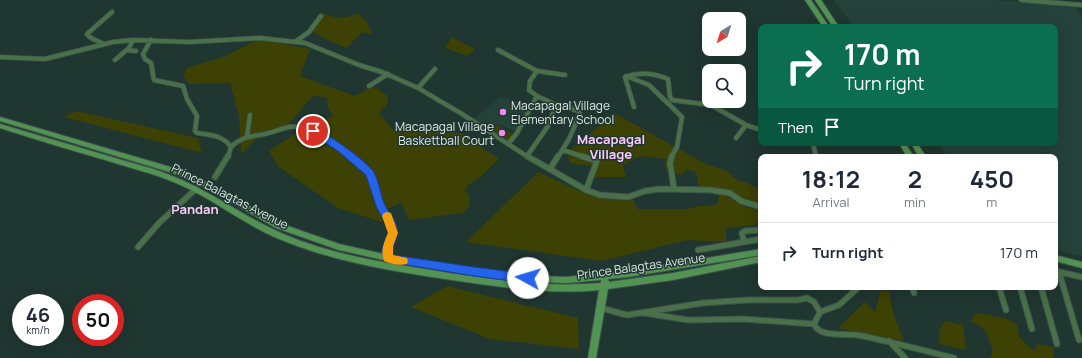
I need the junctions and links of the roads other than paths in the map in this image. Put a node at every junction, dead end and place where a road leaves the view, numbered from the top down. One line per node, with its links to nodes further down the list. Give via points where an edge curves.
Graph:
1 (808, 0): 7 (main road)
2 (818, 0): 8 (main road)
3 (1021, 0): 4 (street)
4 (1082, 4)
5 (112, 12): 12 (street, via 86,34)
6 (321, 16): 11 (street, via 309,32)
7 (824, 24)
8 (834, 24)
9 (133, 40): 10 (street); 12 (street); 13 (street)
10 (151, 40): 11 (street, via 195,42 260,38); 36 (street, via 143,54 151,63 154,80 183,86 187,100 197,116 195,131 220,138 229,142)
11 (295, 42): 20 (street)
12 (104, 44): 16 (street, via 45,59)
13 (127, 50): 15 (street); 17 (street)
14 (498, 50): 19 (street)
15 (136, 51)
16 (0, 57)
17 (115, 60)
18 (435, 69): 24 (street)
19 (537, 71): 21 (street); 25 (street, via 528,86)
20 (388, 74): 23 (street); 24 (street)
21 (565, 75)
22 (626, 76): 27 (street, via 624,78); 31 (street, via 643,74 665,78 669,82 672,100 711,105); 42 (street, via 649,85 682,117 677,147 670,163)
23 (369, 86)
24 (418, 88): 35 (street)
25 (537, 96): 26 (street); 35 (street, via 527,111 519,133)
26 (556, 106): 37 (street, via 580,112); 38 (street, via 548,126)
27 (634, 107)
28 (250, 115): 33 (street)
29 (0, 119): 51 (main road, Prince Balagtas Avenue, via 175,171 206,185 279,226 339,248)
30 (0, 126): 41 (main road, Prince Balagtas Avenue, via 145,169)
31 (746, 126): 32 (street); 34 (street)
32 (758, 129)
33 (247, 137): 36 (street, via 235,142); 51 (street, via 290,127 305,128 323,136 368,171 380,206 392,226)
34 (736, 138)
35 (508, 144): 38 (street)
36 (231, 147): 40 (street, via 228,157)
37 (563, 150): 39 (street); 43 (street, via 597,161)
38 (527, 156): 39 (street)
39 (550, 169): 43 (street)
40 (215, 177)
41 (196, 189): 48 (street, via 160,222); 58 (main road, Prince Balagtas Avenue, via 271,232 313,249 364,262 514,286 567,288)
42 (674, 189): 43 (street, via 645,191 628,197 600,195); 44 (street, via 725,192)
43 (586, 190)
44 (758, 206)
45 (758, 230): 47 (street, via 742,233)
46 (758, 239): 47 (street)
47 (744, 242): 49 (street)
48 (138, 247)
49 (698, 250)
50 (758, 253): 58 (main road, Prince Balagtas Avenue)
51 (388, 258): 58 (main road, Prince Balagtas Avenue, via 474,272 540,279)
52 (1058, 259): 54 (main road)
53 (758, 260): 58 (main road, Prince Balagtas Avenue, via 669,276)
54 (1082, 264)
55 (1058, 272): 57 (street)
56 (1058, 275): 71 (street)
57 (1082, 277)
58 (605, 281): 65 (main road)
59 (856, 290): 67 (street, via 839,305)
60 (913, 290): 64 (street)
61 (1000, 290): 66 (street)
62 (1021, 290): 70 (street)
63 (1042, 290): 73 (street)
64 (914, 293)
65 (601, 308): 68 (street, via 628,315); 74 (main road)
66 (1006, 310)
67 (820, 312): 68 (street, via 814,302 807,298 703,303); 69 (street)
68 (644, 313): 69 (street, via 684,320 743,319)
69 (814, 324): 72 (street, via 824,333 851,334)
70 (1032, 329)
71 (1079, 340)
72 (889, 341): 75 (street); 76 (street)
73 (1057, 344)
74 (592, 358)
75 (905, 358)
76 (954, 358)

